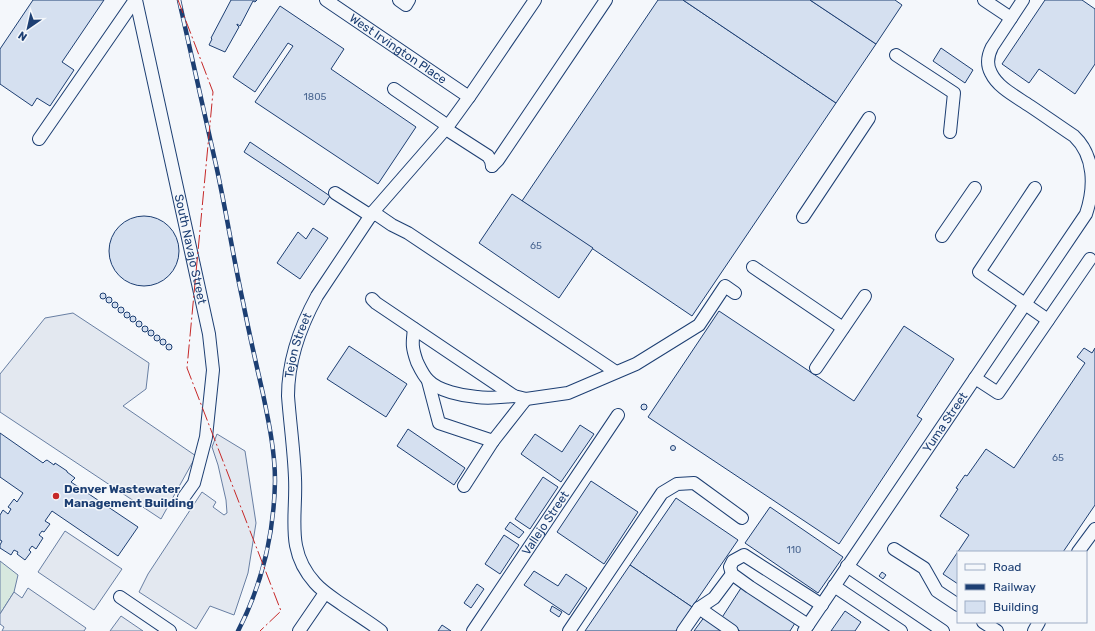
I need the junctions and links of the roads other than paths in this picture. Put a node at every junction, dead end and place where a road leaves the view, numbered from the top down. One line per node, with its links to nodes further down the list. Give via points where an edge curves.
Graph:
1 (135, 0): 16 (street); 40 (street, South Navajo Street, via 209,334 212,370 206,437 194,483)
2 (326, 0): 12 (street, West Irvington Place)
3 (399, 0): 4 (street, via 406,5)
4 (409, 0)
5 (535, 0): 12 (street, Tejon Street)
6 (606, 0): 14 (street, via 492,166 488,156)
7 (984, 0): 9 (street)
8 (1022, 0): 9 (street, Yuma Street)
9 (1011, 18): 28 (street, Yuma Street, via 989,54 991,74 1000,85 1081,142 1092,161 1094,171 1093,198 1086,214)
10 (896, 55): 15 (street, via 954,93)
11 (394, 89): 14 (street)
12 (469, 97): 14 (street, Tejon Street)
13 (869, 118): 21 (street)
14 (447, 127): 20 (street, Tejon Street)
15 (950, 132)
16 (39, 139)
17 (975, 188): 22 (street)
18 (1035, 188): 28 (street, via 979,272)
19 (335, 193): 20 (street)
20 (372, 214): 33 (street, via 408,233); 48 (street, Tejon Street, via 317,296 295,346 289,377 288,396 295,480 295,542 297,553 307,573)
21 (803, 217)
22 (942, 236)
23 (1090, 259): 29 (street)
24 (753, 267): 30 (street)
25 (735, 293): 33 (street, via 725,286 699,325 636,364)
26 (864, 296): 30 (street)
27 (372, 299): 31 (street)
28 (1025, 304): 29 (street); 34 (street, Yuma Street)
29 (1048, 320): 34 (street, via 998,393)
30 (843, 328): 32 (street)
31 (414, 329): 35 (street, via 414,354); 36 (street)
32 (816, 368)
33 (616, 372): 36 (street, via 568,393)
34 (975, 378): 45 (street, Yuma Street)
35 (428, 381): 36 (street, via 439,388 477,397); 38 (street, via 439,423)
36 (520, 398): 38 (street)
37 (618, 415): 58 (street, Vallejo Street)
38 (493, 442): 39 (street)
39 (464, 486)
40 (184, 497)
41 (742, 518): 59 (street, via 694,483 677,484 662,493)
42 (1095, 529): 44 (street)
43 (894, 549): 50 (street, via 924,568 937,591)
44 (1079, 551)
45 (848, 566): 47 (street, Yuma Street); 63 (street)
46 (732, 574): 51 (street, via 730,567 733,561 744,555); 52 (street, via 714,598); 54 (street)
47 (834, 586): 51 (street, Yuma Street); 62 (street)
48 (326, 593): 56 (street); 57 (street, Tejon Street)
49 (120, 597): 55 (street)
50 (957, 604)
51 (822, 605): 54 (street, Yuma Street)
52 (699, 608): 60 (street); 61 (street)
53 (985, 623): 64 (street)
54 (806, 628)
55 (170, 631)
56 (300, 631)
57 (381, 631)
58 (473, 631)
59 (569, 631)
60 (683, 631)
61 (732, 631)
62 (901, 631)
63 (943, 631)
64 (997, 631)

